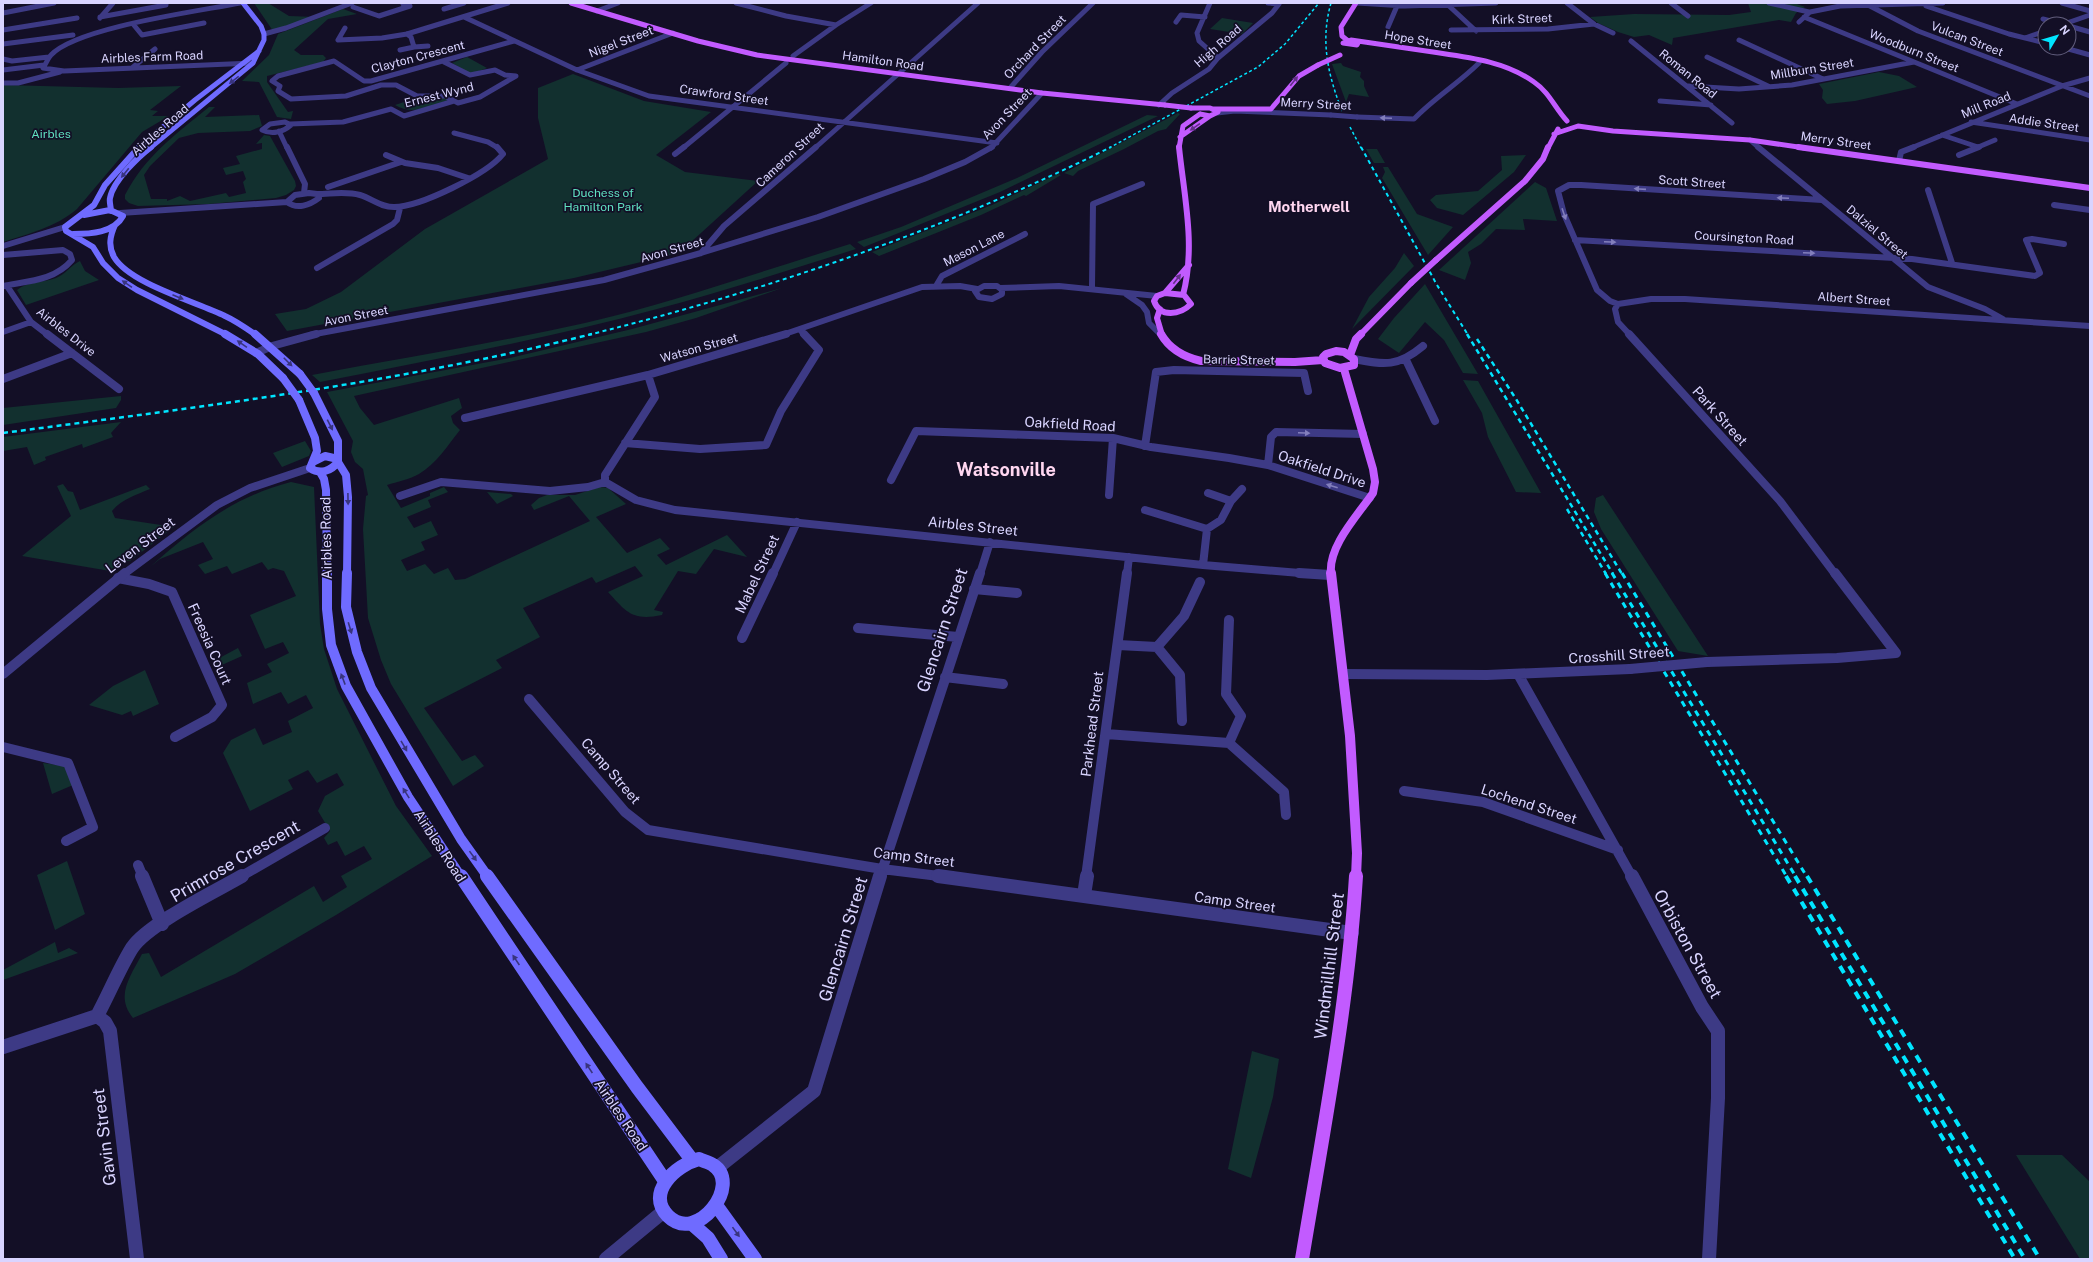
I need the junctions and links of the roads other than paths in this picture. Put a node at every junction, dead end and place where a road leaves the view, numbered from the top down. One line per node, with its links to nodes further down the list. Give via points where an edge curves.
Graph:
1 (54, 3): 36 (street)
2 (113, 3): 39 (street)
3 (166, 3): 39 (street, via 161,7)
4 (241, 3): 49 (street); 60 (main road, via 261,26)
5 (403, 3): 25 (street, via 410,6 379,16)
6 (464, 3): 32 (street)
7 (486, 3): 31 (street)
8 (508, 3): 31 (street)
9 (571, 3): 33 (main road, Hamilton Road)
10 (618, 3): 33 (street)
11 (736, 3): 51 (street)
12 (871, 3): 51 (street)
13 (978, 3): 95 (street, Cameron Street)
14 (1093, 3): 104 (street, Orchard Street, via 1042,52)
15 (1210, 3): 41 (street)
16 (1268, 3): 82 (street, High Road, via 1279,4 1267,18)
17 (1357, 3): 29 (street); 70 (main road, via 1341,27 1342,36)
18 (1496, 3): 26 (street)
19 (1568, 3): 50 (street)
20 (1671, 3): 38 (street)
21 (1769, 3): 35 (street)
22 (1911, 3): 30 (street)
23 (1943, 3): 28 (street)
24 (2062, 3): 34 (street)
25 (352, 5): 60 (street)
26 (1448, 5): 29 (street); 57 (street)
27 (1868, 5): 30 (street); 35 (street, via 1833,7); 103 (street, Vulcan Street, via 1918,31)
28 (1924, 5): 30 (street); 65 (street)
29 (1397, 6): 52 (street)
30 (1917, 6)
31 (496, 7): 40 (street)
32 (444, 9)
33 (597, 11): 62 (main road, Hamilton Road)
34 (2090, 11)
35 (1809, 12): 42 (street)
36 (3, 13)
37 (2090, 15): 44 (street)
38 (1688, 16)
39 (100, 17): 45 (street)
40 (464, 17): 61 (street); 67 (street, Crawford Street)
41 (1205, 17): 46 (street, via 1181,15); 82 (street, via 1197,33 1198,39)
42 (1804, 17): 47 (street); 86 (street, Woodburn Street)
43 (77, 18): 55 (street)
44 (2077, 19)
45 (96, 22)
46 (1176, 22)
47 (1799, 22)
48 (204, 23): 49 (street, via 142,36)
49 (134, 24): 80 (street, via 104,28 56,50)
50 (1594, 24): 57 (street, Kirk Street, via 1548,29); 59 (street)
51 (836, 25): 79 (street)
52 (1388, 27)
53 (345, 28): 61 (street, via 338,40)
54 (2077, 28): 58 (street)
55 (3, 30)
56 (1451, 30): 57 (street, Kirk Street)
57 (1476, 31)
58 (2090, 32)
59 (1613, 33)
60 (264, 34): 75 (main road, Airbles Road)
61 (407, 34): 73 (street, via 411,37)
62 (673, 34): 93 (street, Nigel Street); 95 (main road, Hamilton Road, via 757,55)
63 (2037, 34): 65 (street)
64 (73, 35): 71 (street)
65 (2025, 38): 69 (street)
66 (1739, 40): 97 (street)
67 (514, 41): 85 (street, Clayton Crescent); 93 (street, Crawford Street)
68 (1631, 41): 101 (street, Roman Road)
69 (2037, 41)
70 (1348, 43): 84 (main road, Hope Street); 113 (main road, one-way to 70, bridge, via 1271,109 1296,78 1340,55)
71 (3, 44)
72 (428, 46): 73 (street)
73 (414, 47): 76 (street)
74 (155, 49): 91 (street)
75 (259, 50): 87 (main road, Airbles Road); 89 (main road, Airbles Road)
76 (400, 50)
77 (2077, 51): 78 (street)
78 (2090, 55)
79 (793, 56)
80 (49, 57): 83 (street, via 12,61); 90 (street)
81 (1707, 57): 102 (street)
82 (1218, 58): 110 (street, High Road, via 1200,75 1165,97)
83 (3, 59)
84 (1477, 61): 113 (street, Merry Street, one-way to 113, bridge, via 1453,86 1427,105 1414,119); 117 (main road, Hope Street, via 1488,62 1521,74 1534,82 1550,96)
85 (444, 62): 98 (street, Clayton Crescent); 107 (street, Ernest Wynd, via 470,75 495,70 516,76 480,97 458,103)
86 (1914, 62): 97 (street, Millburn Street); 109 (street, Woodburn Street)
87 (253, 63): 89 (street, Airbles Farm Road); 151 (main road, Airbles Road, one-way to 151, via 135,160 110,198)
88 (786, 63): 112 (street)
89 (240, 64): 91 (street, Airbles Farm Road); 153 (main road, Airbles Road, via 133,152 105,185 94,205)
90 (44, 65): 92 (street); 94 (street, Airbles Farm Road, via 43,68)
91 (132, 68): 94 (street, Airbles Farm Road)
92 (3, 70)
93 (577, 70): 112 (street, Crawford Street, via 649,96)
94 (64, 71): 99 (street, via 24,82)
95 (896, 74): 104 (main road, Hamilton Road); 116 (street, Cameron Street)
96 (2090, 78): 103 (street, Mill Road)
97 (1823, 79): 102 (street, Millburn Street)
98 (374, 80): 100 (street); 100 (street, Clayton Crescent, via 364,81 334,61 278,76 272,81 280,86 278,91 291,99 346,96)
99 (3, 83)
100 (381, 85): 107 (street, Clayton Crescent, via 396,85 417,96 446,96)
101 (1688, 86): 102 (street, Millburn Street, via 1739,89); 111 (street, Roman Road)
102 (1770, 86)
103 (2062, 86): 106 (street, Vulcan Street); 109 (street, Mill Road)
104 (1010, 88): 105 (main road, Hamilton Road)
105 (1042, 93): 110 (main road, Hamilton Road); 130 (street, Avon Street)
106 (2090, 96)
107 (454, 101): 120 (street, Ernest Wynd, via 404,116 390,109 343,122)
108 (1660, 101): 111 (street)
109 (2017, 104): 118 (street, Mill Road)
110 (1162, 105): 114 (main road, Hamilton Road, bridge, via 1191,108)
111 (1711, 105): 119 (street, Roman Road)
112 (731, 108): 116 (street, Crawford Street); 132 (street)
113 (1215, 111): 114 (main road); 115 (main road)
114 (1200, 112): 115 (main road); 125 (main road, via 1183,126)
115 (1210, 116): 125 (main road, one-way to 125)
116 (841, 122): 130 (street, Crawford Street); 160 (street, Cameron Street, via 770,189 708,240)
117 (1564, 122): 121 (main road, Merry Street); 126 (main road)
118 (1971, 122): 124 (street, Mill Road); 129 (street, Addie Street)
119 (1732, 123)
120 (290, 124): 122 (street, via 287,129); 122 (street, Ernest Wynd, via 276,122 262,130)
121 (1575, 127): 126 (main road); 127 (main road, Merry Street)
122 (279, 132): 144 (street, via 305,184)
123 (454, 133): 137 (street, via 498,146 503,154)
124 (1942, 135): 131 (street); 135 (street, Mill Road, via 1901,152)
125 (1180, 137): 164 (main road)
126 (1553, 137): 184 (main road, bridge, via 1543,159 1525,181 1411,283)
127 (1750, 140): 135 (main road, Merry Street); 147 (street, Dalziel Street)
128 (1995, 140): 131 (street)
129 (2090, 140)
130 (997, 143): 160 (street, Avon Street, via 965,162 883,195)
131 (1978, 147): 134 (street)
132 (675, 154)
133 (386, 155): 136 (street)
134 (1959, 155)
135 (1899, 161): 142 (main road, Merry Street)
136 (401, 162): 137 (street, via 438,168); 138 (street)
137 (468, 178): 149 (street, via 437,197)
138 (344, 181): 140 (street); 141 (street)
139 (1142, 184): 169 (street, via 1093,204)
140 (351, 186)
141 (328, 187)
142 (2090, 188)
143 (1928, 190): 163 (street)
144 (304, 193): 145 (street); 146 (street)
145 (318, 196): 146 (street, via 314,202 301,205 291,205); 149 (street, via 360,195 380,206)
146 (289, 200): 152 (street)
147 (1822, 200): 157 (street, Scott Street, one-way to 157, via 1569,185 1558,191); 162 (street, Dalziel Street)
148 (2054, 205): 150 (street)
149 (400, 208): 165 (street, via 394,224)
150 (2090, 210)
151 (111, 211): 152 (main road, Airbles Road); 153 (main road, Airbles Road)
152 (121, 215): 154 (main road)
153 (73, 219): 155 (main road, Airbles Road)
154 (115, 225): 155 (main road, via 94,233); 185 (main road, Airbles Road, one-way to 185, via 109,247 113,256 125,267 162,290 226,316)
155 (68, 230): 159 (street); 189 (main road, Airbles Road, one-way to 155, via 232,337 118,278 103,263 93,247)
156 (1025, 234): 167 (street, Mason Lane, via 942,276)
157 (1575, 240): 162 (street, Coursington Road, one-way to 162); 175 (street, via 1597,290)
158 (2064, 244): 163 (street, Coursington Road, via 2026,240 2040,274 2038,276)
159 (3, 246)
160 (701, 253): 185 (street, Avon Street, via 604,280 306,336)
161 (3, 255): 166 (street, via 63,250 70,254 72,260 67,268 57,274)
162 (1891, 257): 163 (street, Coursington Road); 178 (street, Dalziel Street, via 1937,292 1992,311)
163 (1952, 263)
164 (1189, 265): 172 (main road, one-way to 164); 173 (main road)
165 (317, 268)
166 (5, 286): 179 (street, Airbles Drive)
167 (936, 286): 170 (street, Watson Street, via 964,286); 181 (street, Watson Street, via 922,287)
168 (1000, 288): 169 (street, Watson Street); 170 (street, Watson Street, via 988,285); 170 (street, via 1002,294 987,299 976,296)
169 (1092, 288): 171 (street, Watson Street)
170 (977, 289)
171 (1116, 290): 174 (street, Watson Street); 182 (street, via 1144,304 1149,314 1149,323)
172 (1165, 293): 173 (main road); 174 (main road)
173 (1183, 294): 177 (main road, via 1188,297 1191,304 1184,312)
174 (1157, 296): 176 (main road, via 1154,304)
175 (1618, 304): 178 (street, Albert Street, via 1646,298 1701,300); 232 (street, Park Street, via 1615,315 1618,322 1780,501)
176 (1160, 309): 177 (main road); 182 (main road, via 1156,317)
177 (1173, 314): 182 (main road)
178 (2003, 319): 180 (street, Albert Street)
179 (31, 322): 183 (street); 187 (street, Airbles Drive)
180 (2090, 326)
181 (800, 330): 194 (street, Watson Street); 202 (street, via 819,350 781,411 766,445 700,449)
182 (1159, 330): 191 (main road, via 1166,344 1178,353 1201,361)
183 (3, 332)
184 (1356, 339): 188 (main road); 190 (main road)
185 (272, 346): 189 (street, Avon Street); 204 (main road, Airbles Road, one-way to 204, bridge, via 300,374 314,393 338,441)
186 (1423, 346): 192 (street)
187 (72, 352): 195 (street); 196 (street, Airbles Drive)
188 (1330, 352): 190 (main road, via 1341,352); 191 (main road)
189 (256, 353): 206 (main road, Airbles Road, bridge, via 283,378 299,400 315,438 317,451)
190 (1352, 357): 192 (street, via 1384,364); 193 (main road, via 1354,365)
191 (1323, 360): 193 (main road, via 1329,366)
192 (1406, 360): 199 (street)
193 (1344, 369): 200 (main road)
194 (648, 375): 198 (street, Watson Street); 202 (street, via 655,397)
195 (3, 379)
196 (119, 389)
197 (1308, 391): 203 (street, Barrie Street, via 1304,373 1174,370 1156,372)
198 (465, 418)
199 (1435, 421)
200 (1362, 434): 205 (street, Oakfield Drive, one-way to 200, via 1271,437 1276,432); 213 (main road, via 1375,482)
201 (1113, 438): 203 (street, Oakfield Road); 207 (street, Oakfield Road, via 916,431); 211 (street)
202 (625, 443): 208 (street, via 605,475)
203 (1145, 446): 205 (street, Oakfield Road, via 1226,456)
204 (338, 460): 206 (main road, via 331,469); 206 (main road, via 328,456); 256 (main road, Airbles Road, one-way to 256, via 346,475 348,496 346,607 371,688 461,839 637,1087)
205 (1268, 465): 213 (street, Oakfield Drive, one-way to 205)
206 (314, 468): 222 (street, Leven Street, via 250,488 217,505); 258 (main road, Airbles Road, one-way to 206, via 408,797 346,686 331,645 328,616 326,490 324,479)
207 (892, 480)
208 (605, 482): 212 (street, via 588,487 550,491 441,482); 216 (street, Airbles Street, via 636,500 675,510)
209 (1242, 489): 214 (street)
210 (1208, 493): 214 (street)
211 (1109, 495)
212 (400, 496)
213 (1370, 498): 221 (main road, Windmillhill Street, via 1334,549)
214 (1232, 501): 217 (street, via 1221,520)
215 (1145, 510): 217 (street)
216 (797, 522): 218 (street, Airbles Street); 229 (street, Mabel Street)
217 (1207, 529): 220 (street)
218 (990, 542): 219 (street, Airbles Street); 224 (street, Glencairn Street)
219 (1129, 557): 220 (street, Airbles Street); 230 (street, Parkhead Street)
220 (1203, 565): 221 (street, Airbles Street)
221 (1330, 575): 234 (main road, Windmillhill Street)
222 (118, 578): 233 (street, Leven Street); 241 (street, Freesia Court, via 172,592 222,705 212,717)
223 (1200, 582): 231 (street, via 1184,616)
224 (974, 589): 225 (street); 228 (street, Glencairn Street)
225 (1017, 593)
226 (1229, 620): 242 (street, via 1226,694 1241,716)
227 (858, 628): 228 (street)
228 (958, 637): 236 (street, Glencairn Street)
229 (742, 638)
230 (1118, 644): 231 (street); 240 (street, Parkhead Street)
231 (1156, 647): 239 (street, via 1180,675)
232 (1896, 653): 235 (street, Crosshill Street, bridge)
233 (3, 674)
234 (1344, 674): 235 (street, Crosshill Street); 253 (main road, Windmillhill Street, via 1354,776 1357,853)
235 (1518, 674): 248 (street, Orbiston Street)
236 (945, 677): 237 (street); 250 (street, Glencairn Street)
237 (1003, 684)
238 (529, 699): 250 (street, Camp Street, via 625,812 648,830)
239 (1182, 721)
240 (1106, 734): 242 (street); 251 (street, Parkhead Street)
241 (175, 737)
242 (1229, 743): 245 (street, via 1284,792)
243 (3, 747): 247 (street, via 68,763 93,827)
244 (1404, 791): 248 (street, Lochend Street, via 1483,802)
245 (1286, 815)
246 (325, 828): 252 (street, Primrose Crescent)
247 (66, 842)
248 (1618, 850): 267 (street, Orbiston Street, via 1702,1007 1718,1030 1718,1098)
249 (138, 865): 252 (street, Primrose Crescent)
250 (882, 869): 251 (street, Camp Street); 257 (street, Glencairn Street, via 814,1091)
251 (1084, 895): 253 (street, Camp Street)
252 (162, 924): 254 (street, Primrose Crescent, via 133,947)
253 (1352, 933): 266 (main road, Windmillhill Street, via 1341,1020)
254 (97, 1016): 255 (street); 262 (street, Gavin Street, via 105,1022 110,1031)
255 (3, 1047)
256 (692, 1160): 257 (main road, via 708,1161); 258 (main road, via 674,1170)
257 (717, 1168): 259 (main road, via 722,1179 722,1189)
258 (665, 1181): 260 (main road, via 661,1193)
259 (716, 1205): 261 (main road, via 707,1216); 265 (main road, one-way to 265)
260 (664, 1211): 261 (main road, via 677,1223); 263 (street)
261 (691, 1223): 264 (main road, via 708,1238)
262 (137, 1259)
263 (606, 1259)
264 (721, 1259)
265 (755, 1259)
266 (1302, 1259)
267 (1709, 1259)

